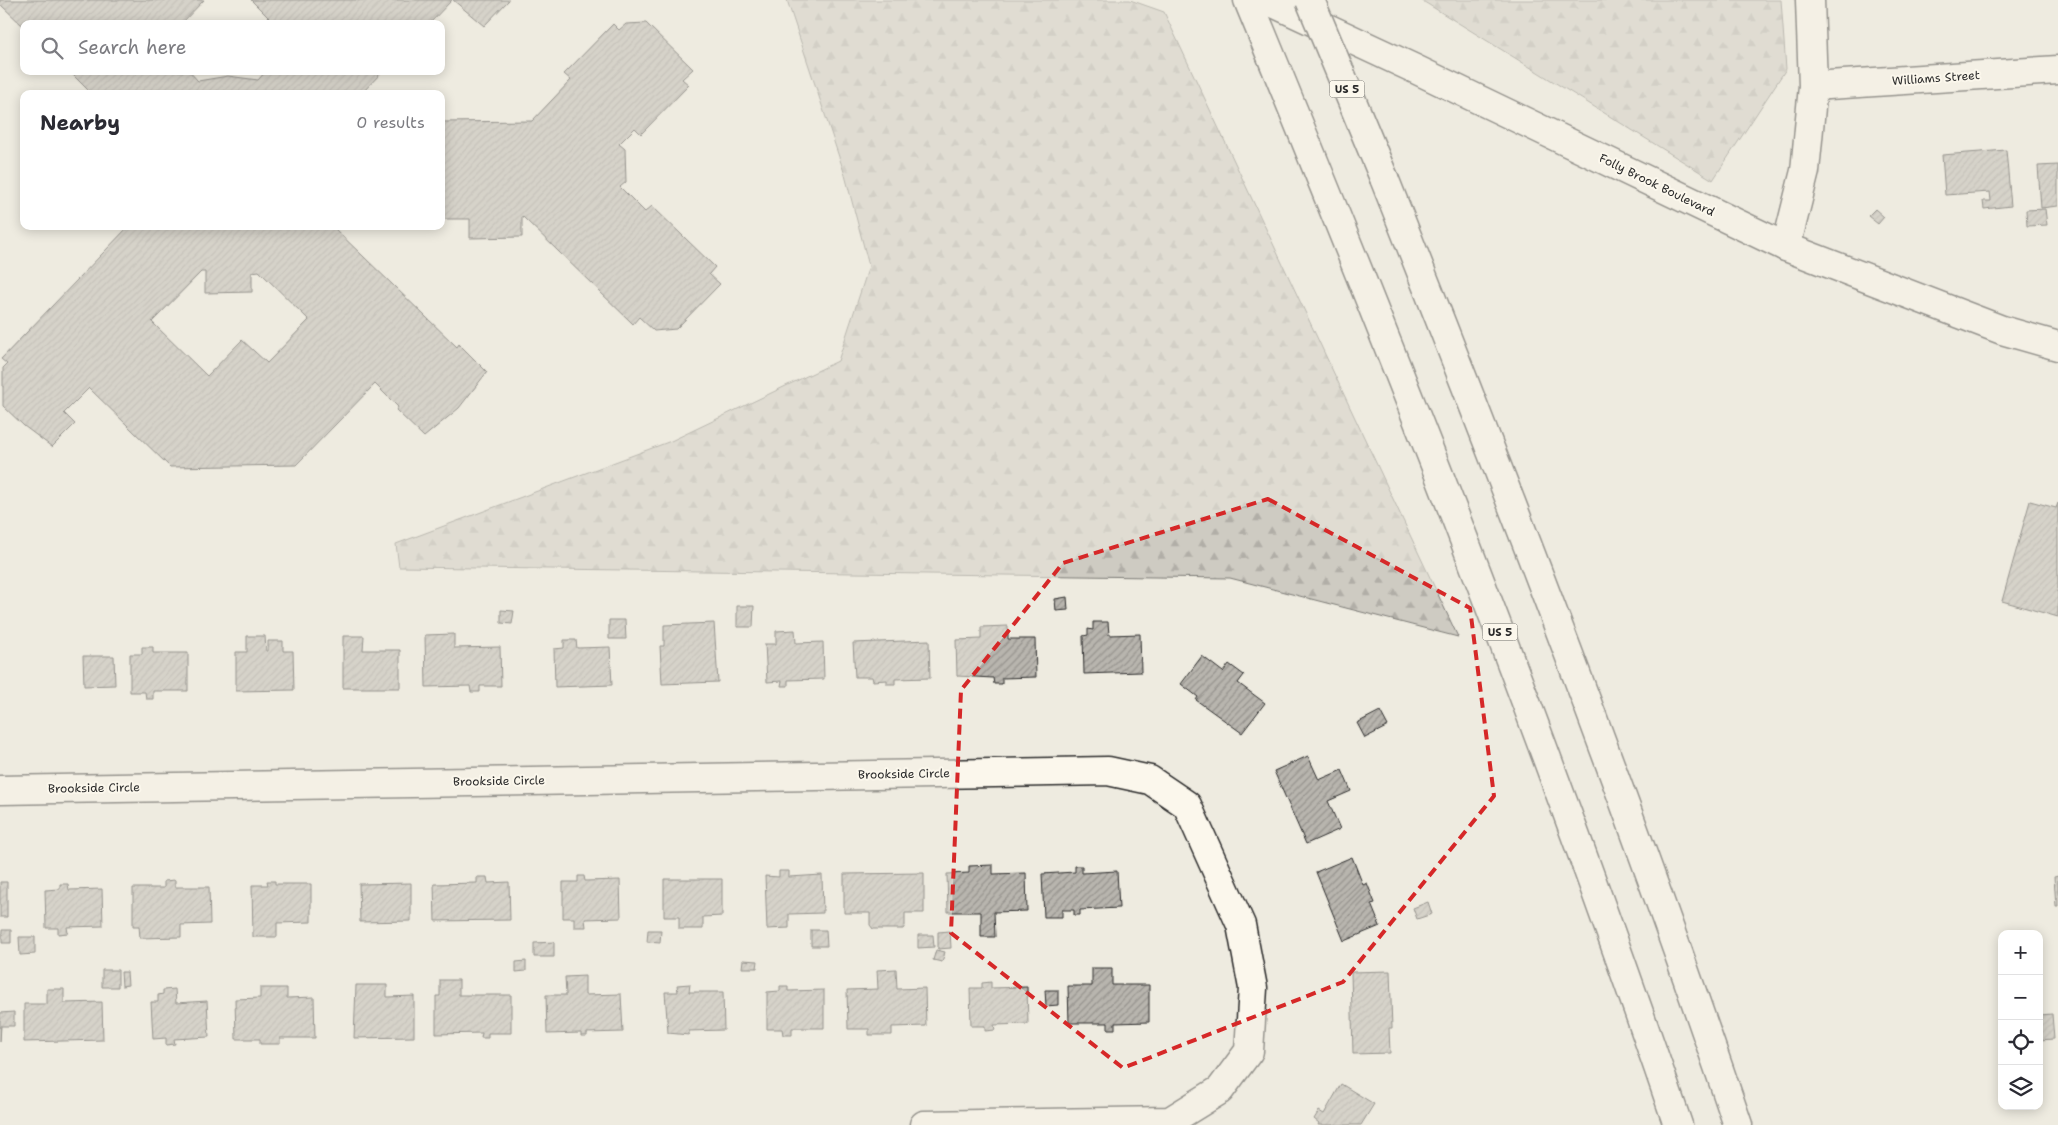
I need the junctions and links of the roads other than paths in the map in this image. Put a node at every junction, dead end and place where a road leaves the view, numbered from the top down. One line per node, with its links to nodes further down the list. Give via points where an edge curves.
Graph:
1 (1248, 0): 11 (main road, US 5, via 1380,321 1508,654)
2 (1266, 0): 7 (main road, Folly Brook Boulevard)
3 (1310, 0): 12 (main road, US 5, bridge, via 1384,178 1566,644)
4 (1810, 0): 6 (main road)
5 (2058, 70): 6 (main road, Williams Street)
6 (1814, 86): 7 (main road, via 1804,172)
7 (1786, 247): 8 (main road, Folly Brook Boulevard, via 2002,330)
8 (2058, 346)
9 (0, 790): 10 (main road, Brookside Circle, via 1108,771 1150,780 1187,805 1240,925 1253,988 1249,1051 1220,1090 1170,1121)
10 (924, 1125)
11 (1678, 1125)
12 (1738, 1125)

